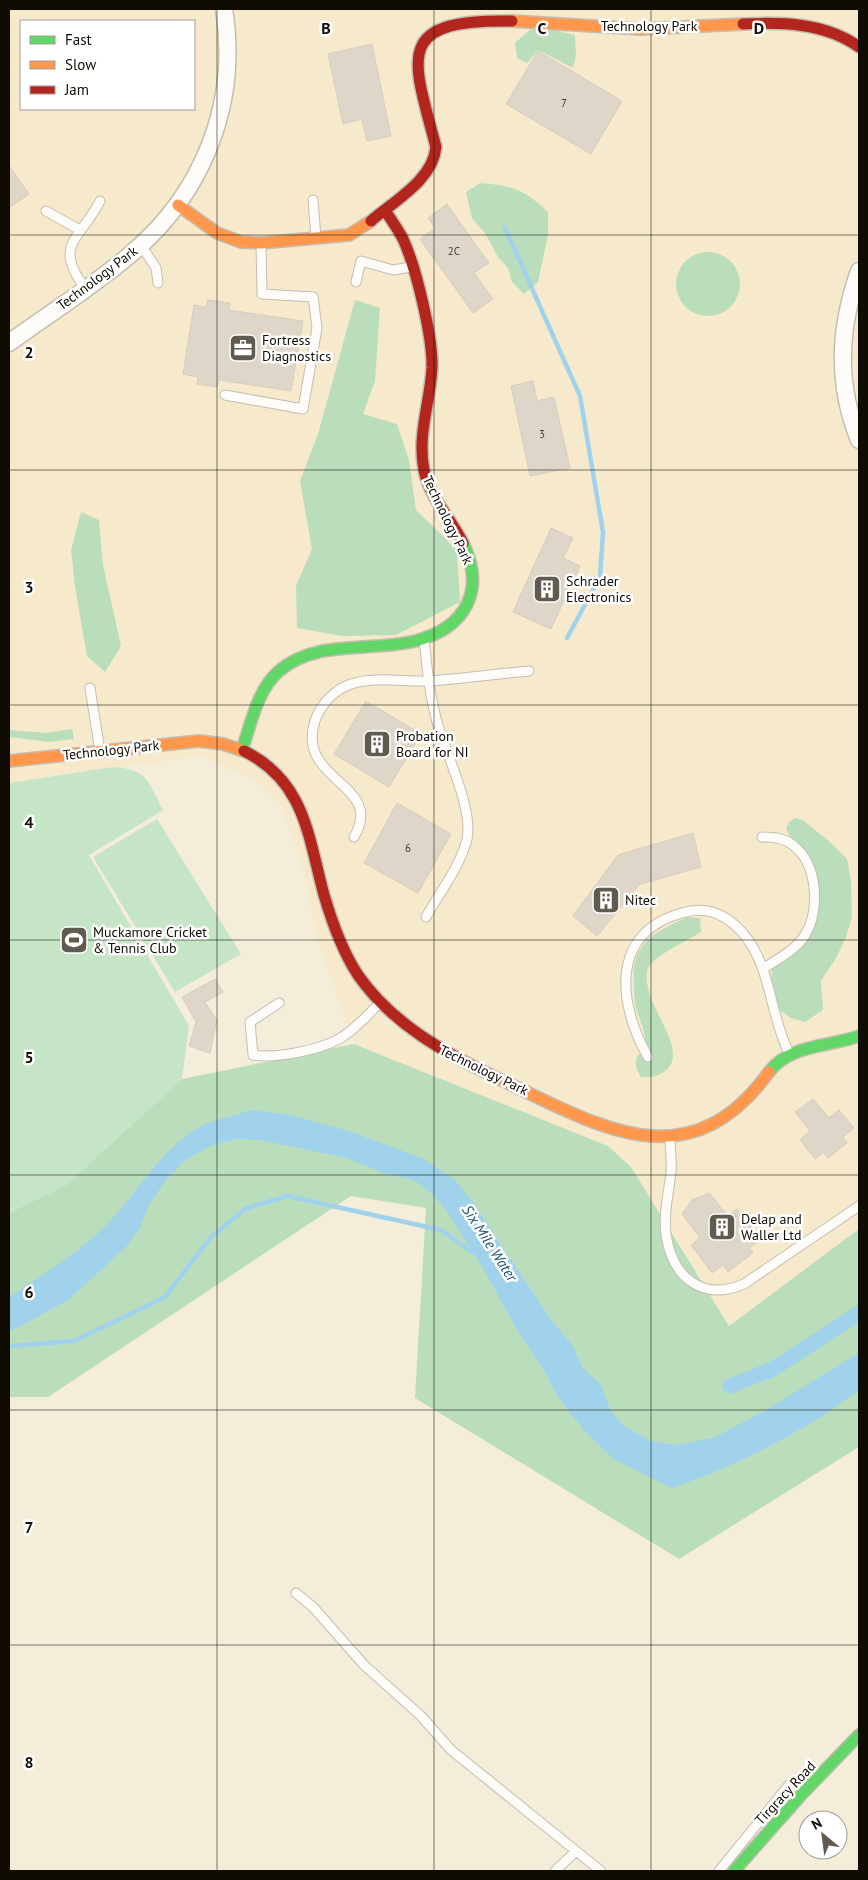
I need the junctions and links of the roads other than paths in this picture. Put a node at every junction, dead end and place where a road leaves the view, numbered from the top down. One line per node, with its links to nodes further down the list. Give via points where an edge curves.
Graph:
1 (224, 9): 5 (street, Technology Park, via 228,47 223,105 205,159)
2 (859, 46): 6 (street, Technology Park, via 833,31 782,24 617,29 503,20 439,29 423,42 416,61 436,147 435,158 424,176)
3 (313, 200): 9 (lane)
4 (100, 201): 8 (lane)
5 (178, 205): 10 (street, Technology Park, via 226,238); 11 (street, Technology Park)
6 (385, 210): 9 (street, Technology Park, via 357,232); 12 (street, Technology Park, via 398,228)
7 (46, 211): 8 (lane)
8 (80, 230): 16 (lane, via 72,242 69,257 72,268)
9 (316, 239): 10 (street, Technology Park)
10 (261, 243): 18 (lane, via 262,294 313,297 317,328 303,409)
11 (141, 245): 15 (lane, via 156,268); 16 (street, Technology Park)
12 (412, 267): 14 (lane, via 393,270 361,261); 20 (street, Technology Park, via 431,352 431,378 420,444 424,471 432,494 470,558 474,583 461,614 446,628)
13 (859, 271): 19 (street, via 846,313 842,364 845,394)
14 (356, 282)
15 (158, 283)
16 (86, 288): 17 (street, Technology Park)
17 (9, 342)
18 (225, 395)
19 (859, 440)
20 (424, 638): 22 (lane); 24 (street, Technology Park, via 314,652 286,665 274,675 261,697)
21 (530, 671): 22 (lane)
22 (427, 681): 27 (lane, via 351,684 330,698 316,718 312,738 317,758 325,771 350,791 359,807 362,821); 29 (lane, via 438,728 462,799 467,837 458,862)
23 (90, 688): 25 (lane)
24 (242, 750): 25 (street, Technology Park, via 199,741); 32 (street, Technology Park, via 273,769 293,792 308,828 332,920 353,968)
25 (100, 751): 26 (street, Technology Park)
26 (9, 761)
27 (354, 837)
28 (762, 837): 30 (lane, via 785,840 796,847 809,868 814,890 811,920 804,937)
29 (426, 917)
30 (763, 969): 34 (lane, via 777,1024); 35 (lane, via 741,932 719,914 689,911 651,926 632,950 625,986 632,1021)
31 (279, 1003): 32 (lane, via 250,1022 253,1055 266,1058 338,1040)
32 (380, 1003): 36 (street, Technology Park, via 408,1029 442,1050 591,1122 627,1135)
33 (859, 1036): 34 (street, Technology Park)
34 (790, 1054): 36 (street, Technology Park, via 778,1062 737,1108 700,1129)
35 (648, 1057)
36 (670, 1137): 37 (lane, via 671,1166 665,1232 676,1264 698,1287 724,1290 744,1284)
37 (859, 1206)
38 (296, 1593): 41 (lane, via 314,1607 364,1665 421,1716 451,1750)
39 (859, 1735): 45 (street, Tirgracy Road)
40 (789, 1785): 44 (lane)
41 (575, 1852): 42 (lane); 43 (lane)
42 (555, 1871)
43 (601, 1871)
44 (719, 1871)
45 (734, 1871)

